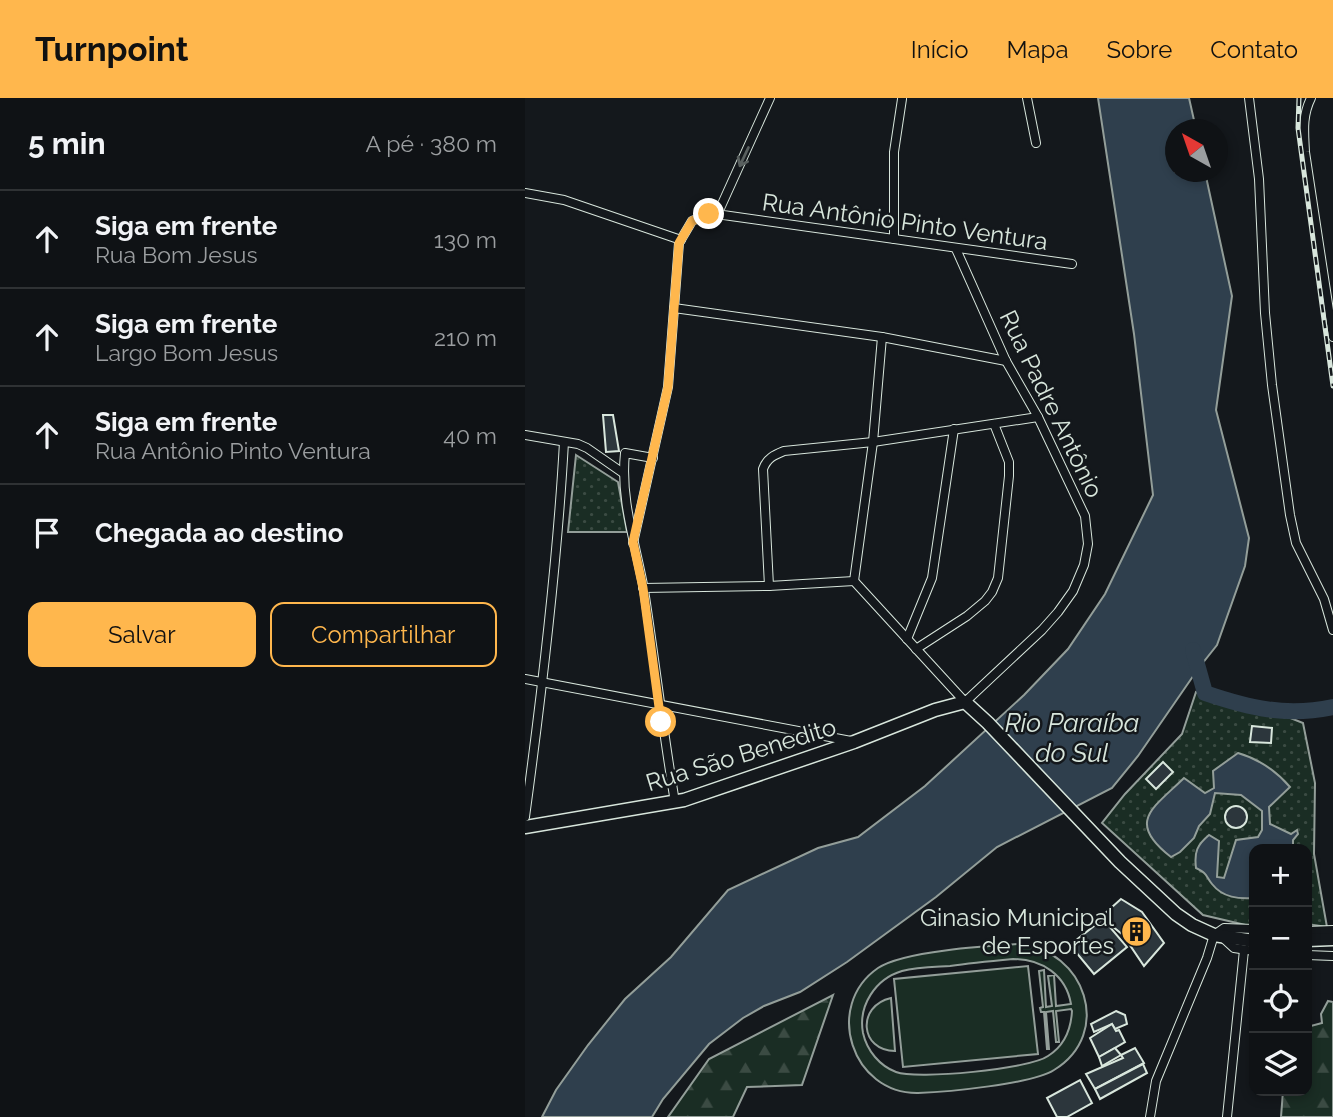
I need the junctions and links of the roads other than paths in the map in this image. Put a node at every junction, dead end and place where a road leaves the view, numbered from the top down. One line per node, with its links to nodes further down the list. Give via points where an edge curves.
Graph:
1 (770, 98): 8 (street, one-way to 8)
2 (902, 98): 9 (street, via 894,152)
3 (1027, 98): 6 (street)
4 (1249, 98): 29 (street, via 1272,385 1290,515 1296,543 1324,599)
5 (1311, 98): 15 (street, via 1303,123 1305,152)
6 (1036, 143)
7 (525, 193): 10 (street, via 564,200)
8 (717, 215): 9 (street, Rua Antônio Pinto Ventura); 10 (street, via 692,221)
9 (894, 239): 11 (street, Rua Antônio Pinto Ventura)
10 (681, 240): 13 (street)
11 (956, 249): 12 (street, Rua Antônio Pinto Ventura); 16 (street, Rua Padre Antônio)
12 (1072, 264)
13 (674, 307): 14 (street); 23 (street, via 668,387)
14 (882, 337): 16 (street); 22 (street)
15 (1333, 337)
16 (1006, 361): 17 (street, Rua Padre Antônio)
17 (1038, 417): 18 (street); 34 (street, Rua Padre Antônio, via 1085,516 1088,544 1084,565 1073,591 1042,631)
18 (994, 424): 19 (street); 31 (street, via 1009,461 998,578 985,601)
19 (954, 429): 22 (street); 30 (street, via 932,578)
20 (525, 436): 21 (street)
21 (564, 442): 24 (street, via 587,448); 33 (street)
22 (873, 442): 26 (street); 27 (street, via 784,451 770,458 763,469)
23 (653, 458): 24 (street, via 625,453); 25 (street)
24 (623, 473): 25 (street)
25 (633, 542): 28 (street)
26 (854, 581): 27 (street); 30 (street)
27 (769, 586): 28 (street)
28 (643, 588): 35 (street)
29 (1333, 630)
30 (908, 639): 31 (street)
31 (916, 649): 34 (street)
32 (525, 679): 33 (street)
33 (544, 682): 35 (street); 38 (street)
34 (965, 702): 36 (main road, Rua São Benedito); 43 (main road, via 1150,891 1192,925)
35 (660, 705): 36 (street); 37 (street)
36 (854, 742): 37 (main road, Rua São Benedito)
37 (675, 802): 39 (main road, Rua São Benedito)
38 (525, 817)
39 (525, 827)
40 (1249, 929): 43 (street, via 1224,928)
41 (1333, 930): 42 (street)
42 (1312, 931)
43 (1218, 936): 46 (main road); 49 (street, via 1156,1081)
44 (1333, 939): 45 (main road)
45 (1312, 940)
46 (1249, 945): 50 (street)
47 (1312, 955): 48 (street)
48 (1333, 956)
49 (1150, 1117)
50 (1227, 1117)

